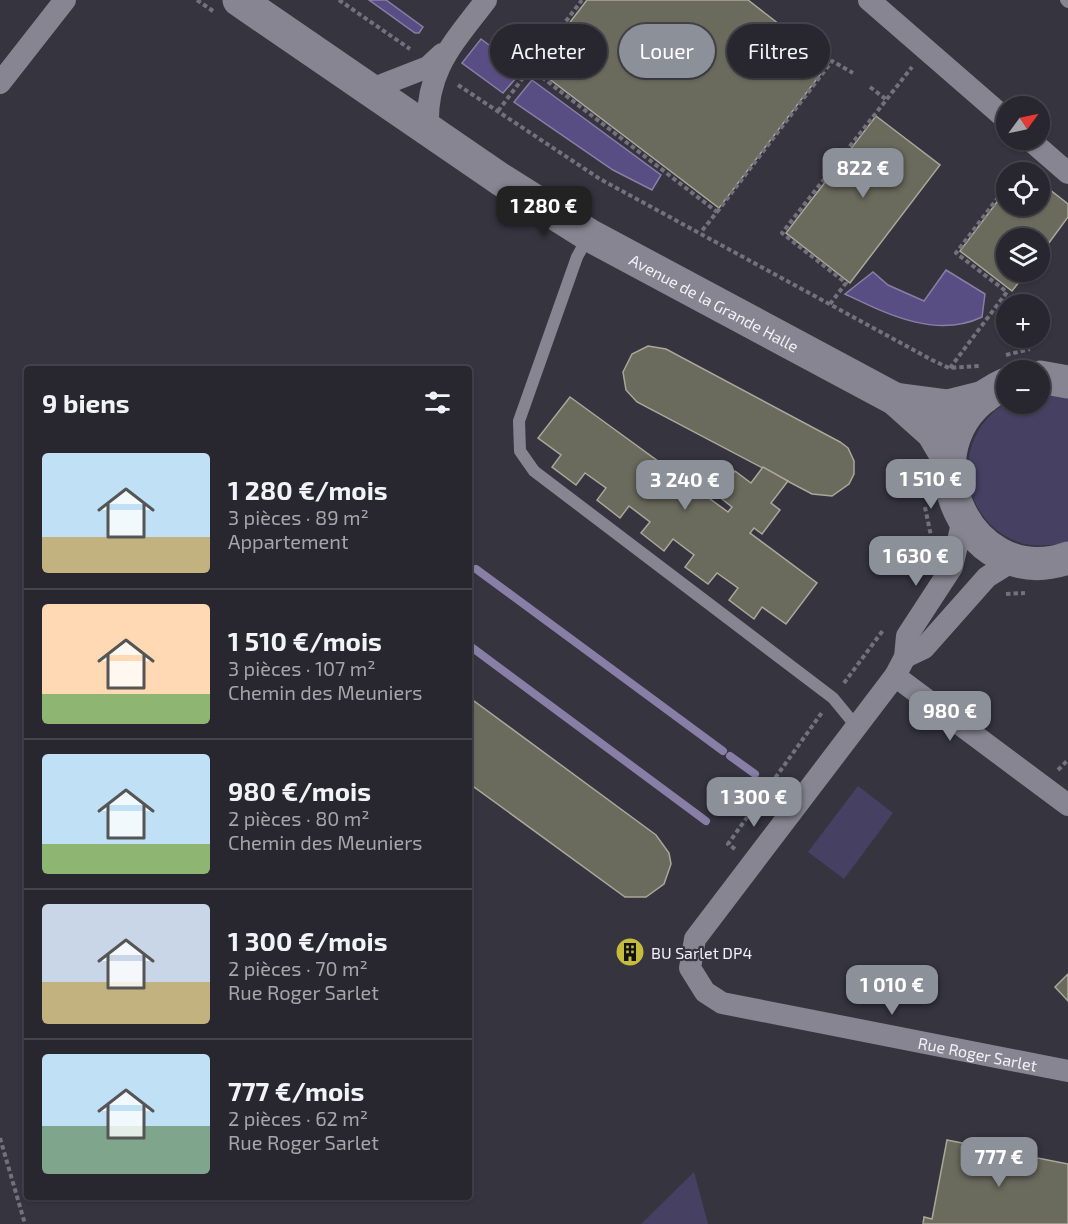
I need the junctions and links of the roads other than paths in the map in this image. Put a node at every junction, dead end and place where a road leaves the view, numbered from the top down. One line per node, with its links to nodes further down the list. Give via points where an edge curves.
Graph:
1 (65, 0): 6 (street)
2 (486, 0): 5 (street)
3 (869, 0): 8 (street)
4 (227, 6): 7 (street, Avenue de la Grande Halle)
5 (450, 47): 7 (street, via 428,67); 9 (street, via 432,80 427,106)
6 (0, 83)
7 (369, 90): 9 (street, Avenue de la Grande Halle)
8 (996, 110)
9 (429, 130): 12 (street, Avenue de la Grande Halle)
10 (1042, 150): 11 (street)
11 (1068, 173)
12 (589, 235): 16 (street, Avenue de la Grande Halle); 22 (lane, via 577,257 519,421 520,451 534,471 833,698)
13 (1050, 369): 15 (street)
14 (994, 376): 16 (street, Avenue de la Grande Halle, via 948,406); 17 (street, via 960,425)
15 (1068, 382)
16 (895, 399): 17 (street, Avenue de la Grande Halle, via 933,433)
17 (949, 460): 18 (street, via 951,490)
18 (963, 519): 20 (street, via 977,537); 21 (street, via 952,567 907,636)
19 (1068, 558): 20 (street, via 1038,563)
20 (1016, 559): 21 (street, via 979,585 924,648)
21 (900, 667): 22 (street, Rue Roger Sarlet); 23 (street)
22 (856, 726): 24 (street, Rue Roger Sarlet, via 695,939 690,968 705,992 722,1003)
23 (1068, 805)
24 (1068, 1071)

